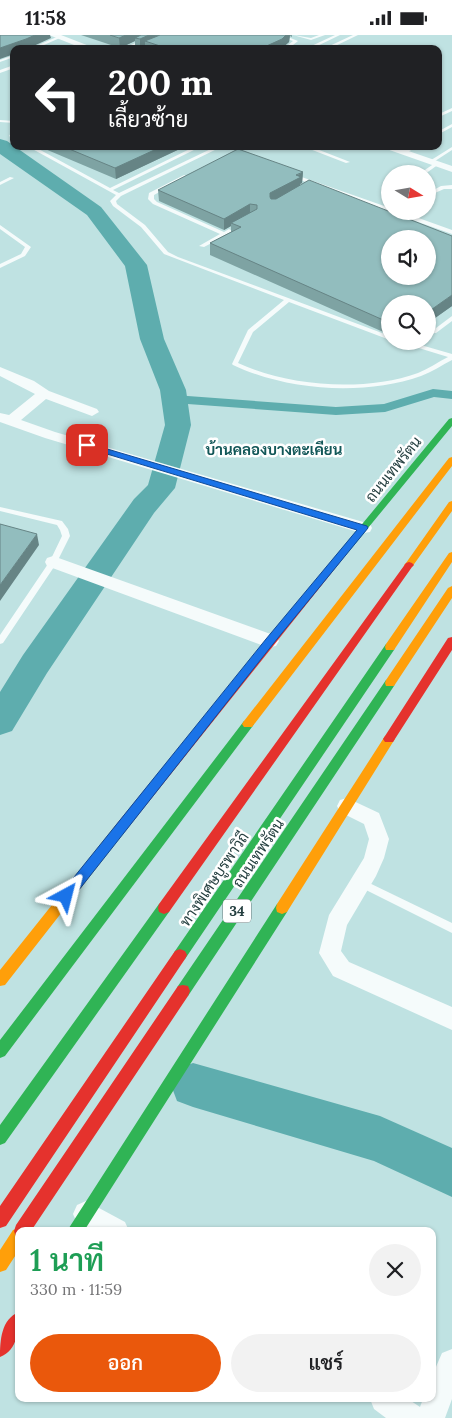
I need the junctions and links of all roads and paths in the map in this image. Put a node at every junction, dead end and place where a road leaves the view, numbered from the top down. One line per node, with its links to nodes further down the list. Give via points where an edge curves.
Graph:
1 (158, 35): 10 (lane)
2 (279, 35): 11 (lane, via 296,41)
3 (295, 35): 4 (lane, via 311,39)
4 (323, 35)
5 (338, 35): 12 (lane)
6 (356, 35): 13 (lane)
7 (56, 36): 8 (lane); 9 (street)
8 (39, 45)
9 (82, 45)
10 (133, 45)
11 (290, 45)
12 (316, 45)
13 (334, 45)
14 (452, 149): 23 (lane)
15 (36, 150): 32 (lane)
16 (192, 150): 32 (lane)
17 (213, 150): 34 (lane)
18 (315, 150): 22 (lane)
19 (394, 150): 21 (street)
20 (408, 150): 21 (lane)
21 (403, 153): 23 (street)
22 (348, 162)
23 (433, 163): 24 (street)
24 (452, 169)
25 (192, 173): 39 (lane, via 156,190 150,199)
26 (287, 173): 28 (lane)
27 (12, 178): 29 (lane)
28 (316, 183): 31 (lane); 35 (lane)
29 (0, 184)
30 (452, 187): 33 (lane)
31 (307, 188)
32 (109, 190): 34 (lane)
33 (436, 191)
34 (119, 195): 43 (lane, via 113,201 115,205 143,226 166,253)
35 (381, 207)
36 (417, 220): 40 (lane)
37 (0, 227): 42 (lane, via 28,247 23,255)
38 (232, 230): 39 (lane)
39 (225, 233): 41 (lane)
40 (452, 233)
41 (202, 246)
42 (0, 266)
43 (288, 300): 46 (lane); 48 (lane, via 250,331 235,364 248,371 299,383 342,388 381,385 420,375)
44 (452, 318): 45 (lane)
45 (436, 330)
46 (381, 336)
47 (431, 350): 48 (lane)
48 (452, 356)
49 (0, 371): 50 (street)
50 (44, 394): 51 (street); 52 (street)
51 (92, 412)
52 (5, 419): 57 (street)
53 (452, 421): 57 (main road, ถนนเทพรัตน)
54 (452, 460): 69 (main road)
55 (452, 504): 70 (main road, ทางพิเศษบูรพาวิถี)
56 (0, 509): 59 (lane, via 59,523 66,536)
57 (364, 528): 62 (main road, ถนนเทพรัตน)
58 (452, 555): 71 (main road, ทางพิเศษบูรพาวิถี)
59 (53, 562): 61 (lane); 62 (street)
60 (452, 590): 73 (main road, ถนนเทพรัตน / 34)
61 (0, 641)
62 (270, 641): 67 (main road, ถนนเทพรัตน)
63 (449, 651): 64 (main road, 34)
64 (347, 806): 65 (street, via 372,819 379,839); 72 (main road, 34)
65 (361, 883): 66 (lane); 68 (street, via 337,921 330,953 333,960 341,969)
66 (452, 928)
67 (3, 976)
68 (452, 1019)
69 (0, 1051)
70 (0, 1138)
71 (0, 1220)
72 (81, 1223): 74 (street)
73 (25, 1227)
74 (98, 1227)
75 (15, 1242): 76 (main road)
76 (0, 1264)
77 (15, 1326): 78 (main road)
78 (0, 1349)
79 (452, 1363): 82 (street)
80 (388, 1402): 81 (street)
81 (411, 1418)
82 (430, 1418)

